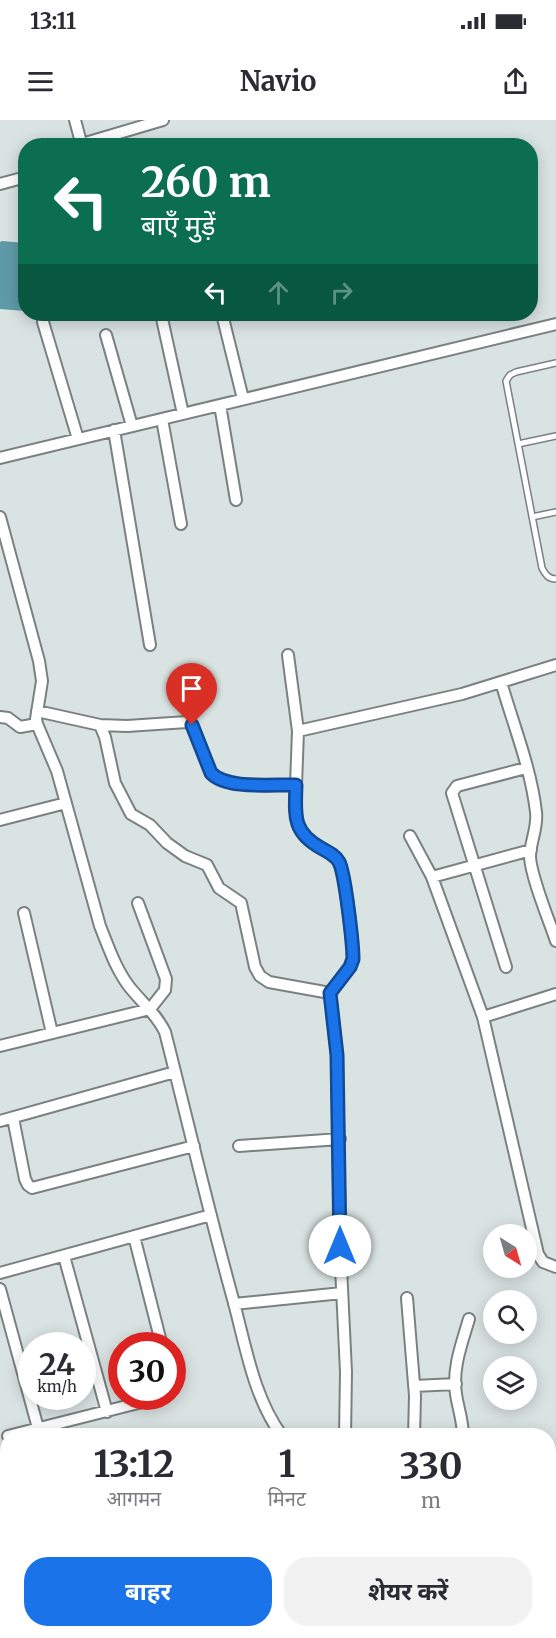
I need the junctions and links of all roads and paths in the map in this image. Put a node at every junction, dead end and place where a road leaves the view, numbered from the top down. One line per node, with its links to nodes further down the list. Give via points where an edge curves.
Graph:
1 (75, 120): 4 (street)
2 (163, 120): 3 (street)
3 (140, 123): 5 (street)
4 (80, 138)
5 (100, 138)
6 (18, 179): 7 (street)
7 (0, 184)
8 (163, 321): 16 (street)
9 (224, 321): 14 (street)
10 (43, 322): 21 (street)
11 (556, 324): 14 (street)
12 (106, 335): 18 (street)
13 (556, 363): 22 (lane, via 516,372 506,381)
14 (243, 399): 15 (street)
15 (220, 405): 16 (street); 24 (street)
16 (183, 414): 17 (street)
17 (162, 419): 18 (street); 28 (street)
18 (132, 426): 19 (street)
19 (114, 430): 21 (street); 30 (street)
20 (556, 436): 22 (lane)
21 (78, 439): 23 (street)
22 (518, 444): 27 (lane)
23 (0, 458)
24 (236, 500)
25 (556, 512): 27 (lane)
26 (0, 517): 34 (street, via 39,661 42,681)
27 (532, 517): 29 (lane, via 542,568 545,575)
28 (181, 524)
29 (556, 579)
30 (150, 645)
31 (288, 656): 38 (street)
32 (556, 665): 33 (street)
33 (501, 682): 38 (street); 39 (street)
34 (37, 711): 36 (street); 37 (street)
35 (0, 717): 36 (street, via 20,727)
36 (37, 724): 41 (street)
37 (100, 725): 40 (street, via 187,722 192,725 217,779); 51 (street, via 115,783 131,814 185,856 207,866 219,888 241,903 260,976 269,982)
38 (298, 731): 40 (street)
39 (526, 768): 44 (street, via 536,814); 45 (street, via 453,789)
40 (296, 785): 51 (street, via 296,821 300,831 333,855 342,868 353,959)
41 (66, 803): 42 (street); 53 (street, via 100,926 118,970)
42 (0, 820)
43 (410, 836): 46 (street)
44 (531, 849): 45 (street); 49 (street, via 532,870)
45 (475, 865): 46 (street); 50 (street)
46 (432, 877): 54 (street)
47 (138, 903): 53 (street, via 166,979 165,990)
48 (24, 913): 55 (street)
49 (556, 941)
50 (506, 967)
51 (330, 993): 60 (street)
52 (556, 994): 54 (street)
53 (150, 1009): 55 (street); 57 (street, via 165,1032)
54 (483, 1017): 66 (street, via 538,1254 543,1262)
55 (52, 1033): 56 (street)
56 (0, 1047)
57 (175, 1072): 58 (street); 61 (street)
58 (13, 1118): 59 (street); 61 (street, via 25,1179 32,1188)
59 (0, 1121)
60 (340, 1139): 62 (street); 69 (street)
61 (194, 1146): 63 (street)
62 (238, 1146)
63 (211, 1215): 64 (street); 71 (street)
64 (134, 1236): 65 (street); 73 (street)
65 (64, 1256): 67 (street); 77 (street)
66 (556, 1267)
67 (0, 1273)
68 (0, 1288): 78 (street)
69 (342, 1293): 71 (street); 80 (street)
70 (407, 1298): 75 (street)
71 (234, 1304): 79 (street, via 259,1393)
72 (469, 1319): 74 (street, via 457,1360)
73 (158, 1332)
74 (456, 1384): 75 (street); 82 (street)
75 (414, 1386): 81 (street)
76 (114, 1410): 77 (street)
77 (106, 1412): 78 (street)
78 (38, 1428)
79 (276, 1428)
80 (345, 1428)
81 (414, 1428)
82 (462, 1428)

